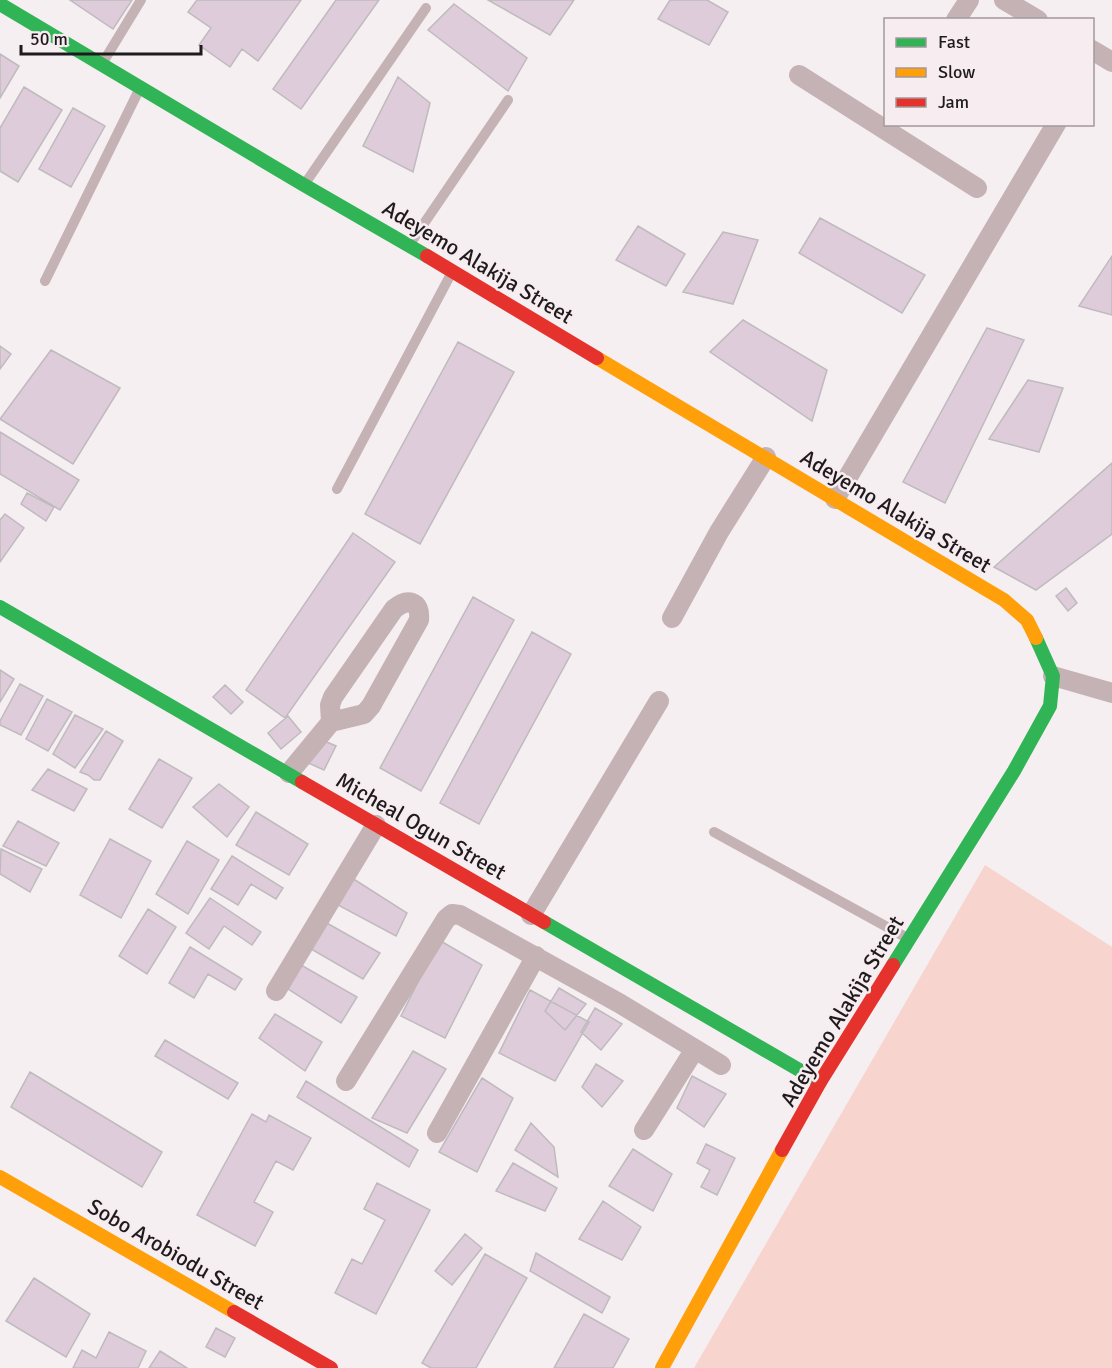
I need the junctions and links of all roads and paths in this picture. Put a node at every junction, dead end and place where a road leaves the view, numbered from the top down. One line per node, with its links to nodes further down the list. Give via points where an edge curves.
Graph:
1 (141, 0): 8 (lane)
2 (969, 0): 6 (street)
3 (1004, 0): 7 (street)
4 (0, 4): 8 (street, Adeyemo Alakija Street)
5 (426, 8): 14 (lane)
6 (957, 18)
7 (1035, 18)
8 (101, 65): 10 (street, Adeyemo Alakija Street)
9 (799, 75): 13 (street)
10 (140, 88): 14 (street, Adeyemo Alakija Street); 18 (lane)
11 (508, 100): 16 (lane)
12 (1055, 126): 21 (street)
13 (885, 127): 15 (street)
14 (304, 185): 16 (street, Adeyemo Alakija Street)
15 (977, 188)
16 (409, 244): 17 (street, Adeyemo Alakija Street)
17 (452, 272): 19 (street, Adeyemo Alakija Street); 20 (lane)
18 (45, 281)
19 (766, 457): 21 (street, Adeyemo Alakija Street); 23 (street)
20 (337, 489)
21 (835, 500): 24 (street, Adeyemo Alakija Street, via 1004,600 1027,620)
22 (0, 607): 28 (street, Micheal Ogun Street)
23 (672, 618)
24 (1053, 676): 25 (street); 32 (street, Adeyemo Alakija Street, via 1050,706)
25 (1112, 693)
26 (659, 701): 31 (street)
27 (331, 722): 27 (street, via 364,714 371,706 419,620 420,612 412,602 393,609 333,697); 28 (street)
28 (289, 773): 29 (street, Micheal Ogun Street)
29 (376, 825): 31 (street, Micheal Ogun Street); 35 (street)
30 (714, 832): 32 (lane)
31 (531, 915): 34 (street, Micheal Ogun Street)
32 (910, 939): 40 (street, Adeyemo Alakija Street)
33 (536, 956): 36 (street); 39 (street, via 460,915 452,915); 42 (street)
34 (635, 975): 36 (street); 40 (street, Micheal Ogun Street)
35 (276, 991)
36 (619, 1003): 37 (street)
37 (695, 1049): 38 (street); 41 (street)
38 (721, 1065)
39 (346, 1081)
40 (820, 1082): 45 (street, Adeyemo Alakija Street)
41 (644, 1130)
42 (437, 1133)
43 (0, 1177): 44 (street, Sobo Arobiodu Street)
44 (331, 1368)
45 (662, 1368)

